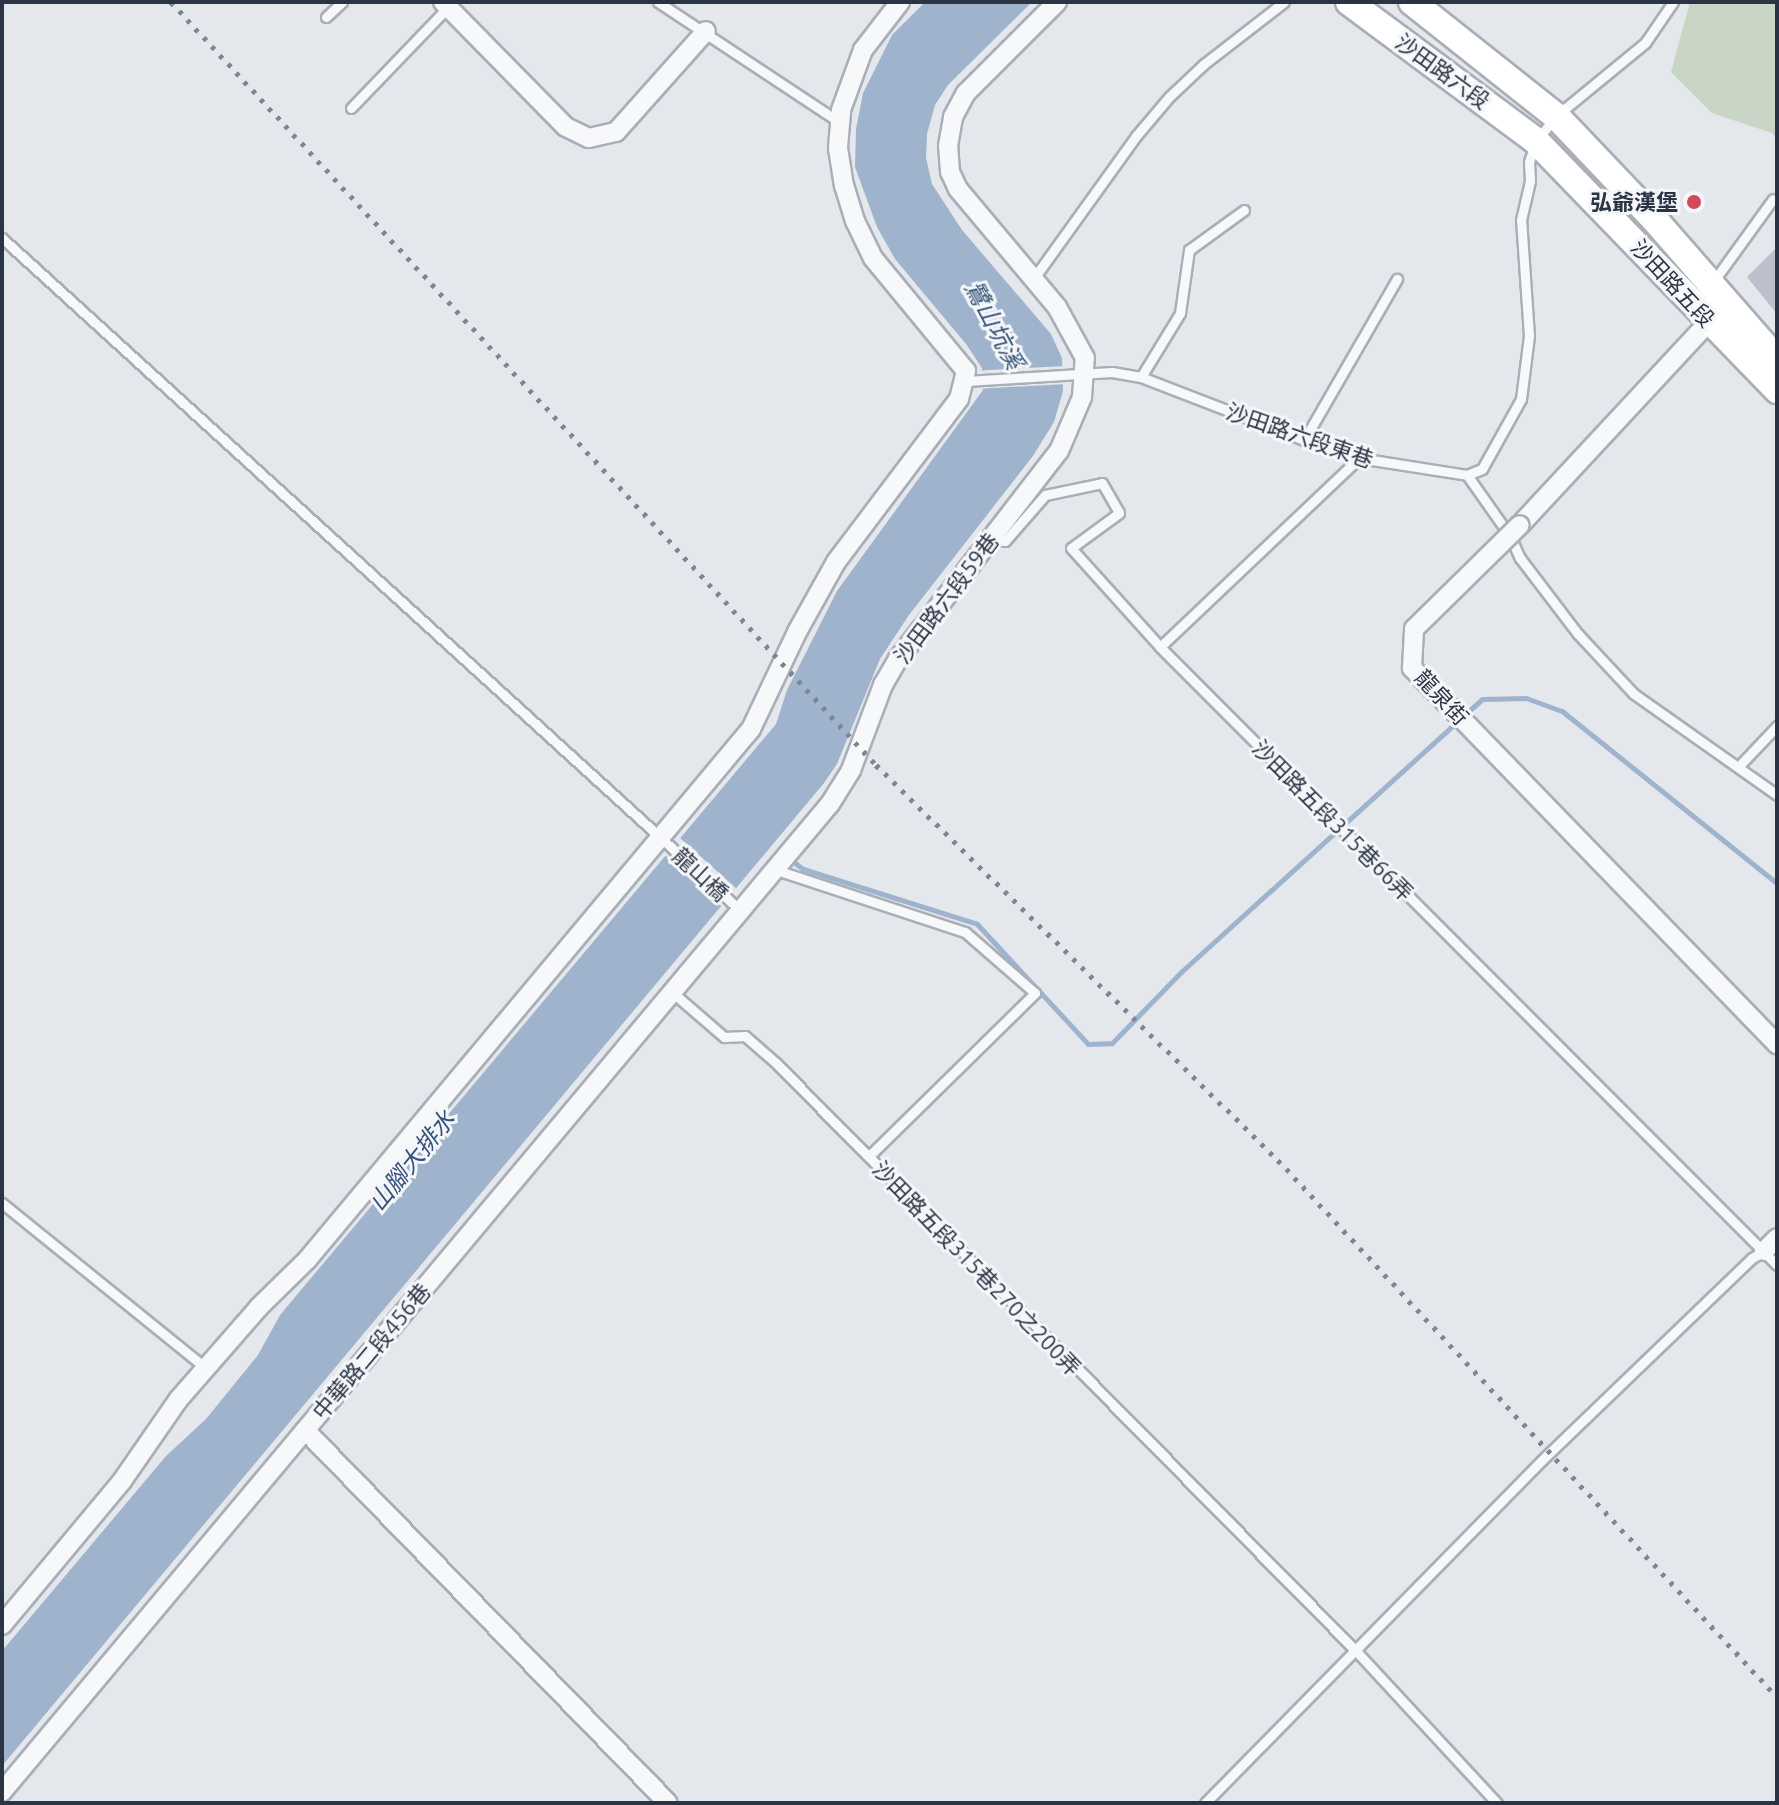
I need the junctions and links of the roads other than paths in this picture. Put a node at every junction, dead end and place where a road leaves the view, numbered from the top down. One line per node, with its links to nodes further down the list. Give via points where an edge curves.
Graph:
1 (342, 2): 12 (lane)
2 (658, 2): 11 (lane)
3 (676, 2): 11 (lane)
4 (900, 2): 16 (street, via 863,50)
5 (1057, 2): 21 (street, via 966,93 949,133 950,172 958,189)
6 (1284, 2): 21 (lane, via 1169,97)
7 (1349, 2): 17 (street, 沙田路六段)
8 (1412, 2): 15 (street, 沙田路六段)
9 (1673, 2): 15 (lane, via 1645,43)
10 (448, 4): 13 (street, via 566,127 589,138 616,132); 14 (lane)
11 (668, 10): 13 (lane)
12 (326, 17)
13 (706, 31): 16 (lane)
14 (351, 108)
15 (1556, 116): 17 (lane); 23 (street, 沙田路五段, via 1655,220)
16 (839, 122): 27 (street, via 844,186 857,226 873,258 966,371)
17 (1536, 141): 23 (street, 沙田路五段); 31 (lane, via 1521,220 1529,336 1521,399 1482,469)
18 (1773, 199): 23 (lane)
19 (1244, 210): 26 (lane, via 1189,250 1180,313)
20 (2, 238): 37 (lane, 龍山橋)
21 (1034, 278): 25 (street, via 1085,358)
22 (1397, 279): 29 (lane)
23 (1716, 304): 24 (street, 沙田路五段); 28 (street, 沙田路五段); 41 (street, 龍泉街, bridge, via 1520,525 1414,629 1412,668)
24 (1777, 360)
25 (1085, 376): 26 (lane, 沙田路六段東巷, via 1112,372); 27 (lane, 沙田路六段東巷); 32 (street, 沙田路六段59巷, via 1082,397 1059,451)
26 (1141, 377): 29 (lane, 沙田路六段東巷)
27 (966, 381): 37 (street, via 954,406 866,519 830,577 797,632 759,718)
28 (1777, 390)
29 (1304, 440): 30 (lane, 沙田路六段東巷)
30 (1359, 458): 31 (lane, 沙田路六段東巷); 33 (lane)
31 (1467, 475): 35 (lane, via 1520,558 1578,634 1634,694)
32 (988, 539): 33 (lane, 沙田路五段315巷66弄, via 1005,541 1045,495 1102,483 1119,513 1071,548); 38 (street, 沙田路六段59巷, via 895,664 839,791)
33 (1160, 647): 44 (lane, 沙田路五段315巷66弄)
34 (1777, 726): 35 (lane)
35 (1738, 767): 36 (lane)
36 (1777, 795)
37 (662, 838): 39 (lane, 龍山橋); 46 (street, via 307,1260)
38 (773, 869): 39 (street, 沙田路六段59巷); 42 (lane, 沙田路五段315巷270之200弄, via 965,932 1035,993)
39 (740, 910): 40 (street, 中華路二段456巷)
40 (672, 992): 42 (lane, via 724,1037 745,1036); 47 (street, 中華路二段456巷)
41 (1777, 1044)
42 (869, 1156): 49 (lane, 沙田路五段315巷270之200弄)
43 (2, 1203): 46 (lane)
44 (1770, 1244): 45 (lane, 沙田路五段315巷66弄); 49 (lane, via 1542,1460)
45 (1777, 1265)
46 (206, 1368): 48 (street, via 122,1481)
47 (305, 1430): 50 (street, 中華路二段456巷); 51 (street)
48 (2, 1625)
49 (1357, 1652): 52 (lane); 53 (lane, 沙田路五段315巷270之200弄)
50 (2, 1792)
51 (668, 1803)
52 (1205, 1803)
53 (1497, 1803)

